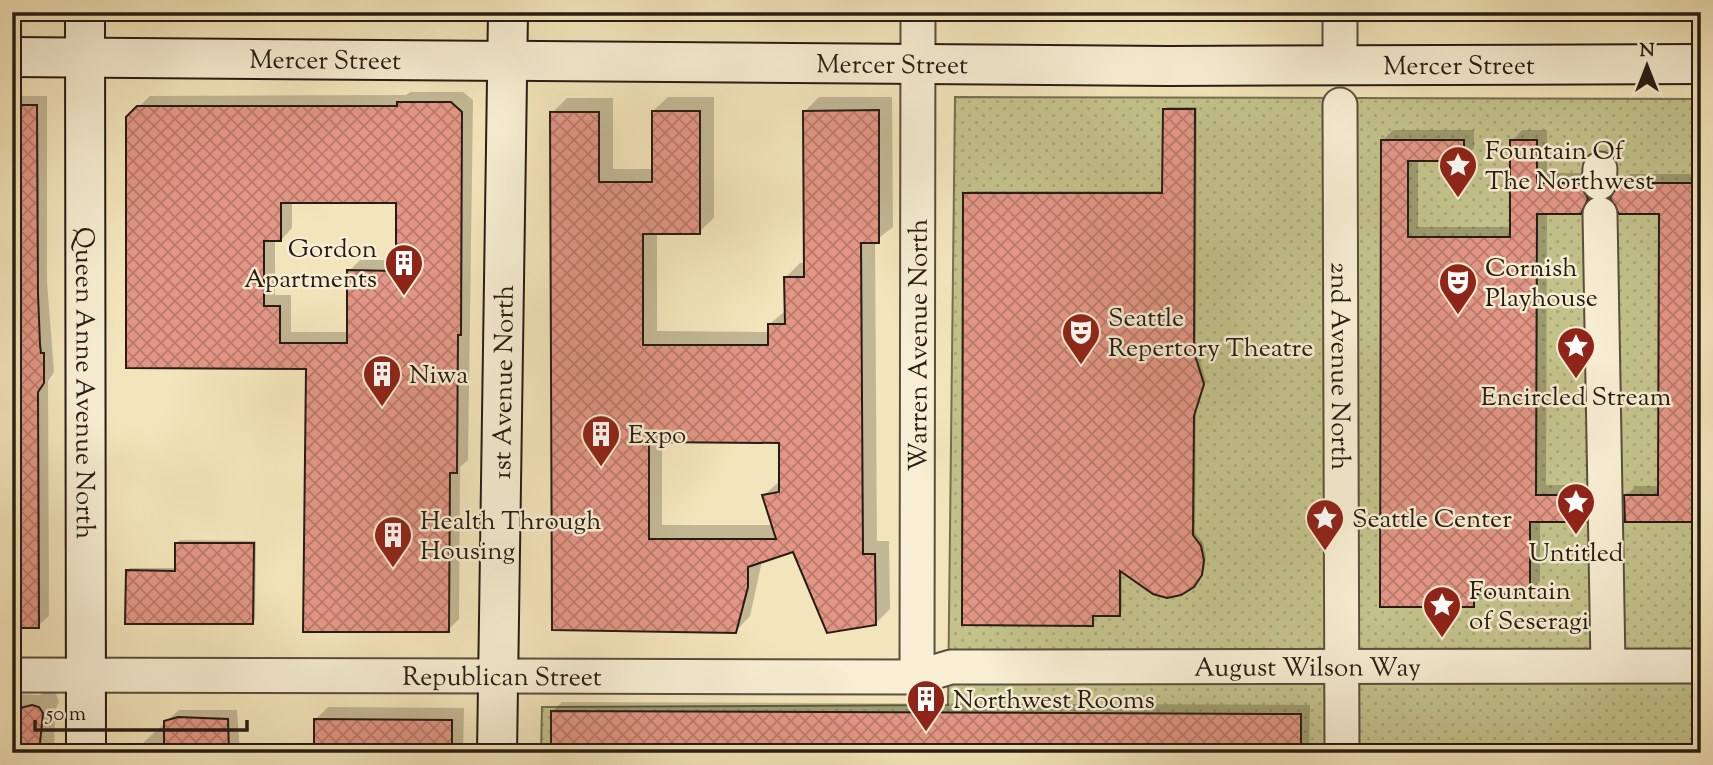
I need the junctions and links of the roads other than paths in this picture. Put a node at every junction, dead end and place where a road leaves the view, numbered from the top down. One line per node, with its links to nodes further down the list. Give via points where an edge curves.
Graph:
1 (85, 12): 6 (main road, Queen Anne Avenue North)
2 (508, 12): 7 (main road, 1st Avenue North)
3 (918, 12): 8 (street, Warren Avenue North)
4 (1340, 12): 9 (street)
5 (12, 57): 6 (main road, Mercer Street)
6 (85, 58): 7 (main road, Mercer Street); 17 (main road, Queen Anne Avenue North)
7 (506, 60): 8 (main road, Mercer Street); 18 (main road, 1st Avenue North)
8 (918, 64): 9 (main road, Mercer Street); 19 (street, Warren Avenue North)
9 (1340, 64): 10 (main road, Mercer Street)
10 (1701, 64)
11 (1340, 105): 15 (street, 2nd Avenue North)
12 (1600, 188): 13 (street)
13 (1608, 664): 14 (street, August Wilson Way); 15 (street, August Wilson Way)
14 (1701, 666)
15 (1341, 667): 19 (street, August Wilson Way, via 951,667); 22 (street, 2nd Avenue North)
16 (12, 675): 17 (street, Republican Street)
17 (86, 675): 18 (street, Republican Street); 20 (main road, Queen Anne Avenue North)
18 (498, 676): 19 (street, Republican Street); 21 (main road, 1st Avenue North)
19 (917, 677)
20 (86, 753)
21 (497, 753)
22 (1342, 753)

